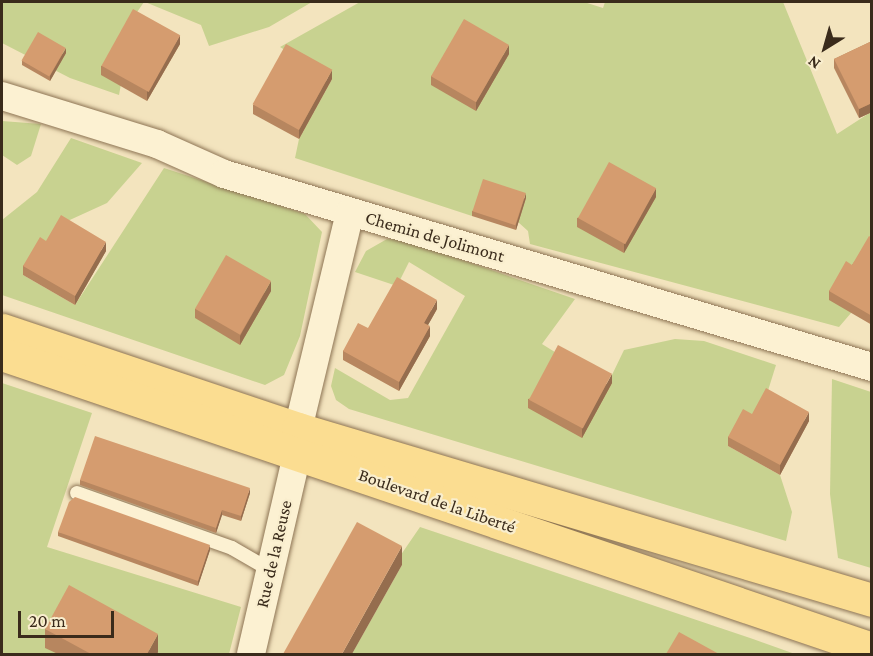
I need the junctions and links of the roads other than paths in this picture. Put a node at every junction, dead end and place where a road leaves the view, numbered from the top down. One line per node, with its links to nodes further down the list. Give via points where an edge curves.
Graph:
1 (2, 96): 2 (street, Chemin de Jolimont, via 157,144 224,174)
2 (350, 212): 5 (street, Chemin de Jolimont); 6 (street, Rue de la Reuse)
3 (2, 330): 6 (main road, Boulevard de la Liberté)
4 (2, 354): 6 (main road, Boulevard de la Liberté)
5 (872, 367)
6 (297, 441): 8 (street, Rue de la Reuse); 9 (main road, Boulevard de la Liberté); 10 (main road, Boulevard de la Liberté)
7 (77, 493): 8 (lane, via 232,548)
8 (270, 570): 11 (street, Rue de la Reuse)
9 (872, 600)
10 (872, 649)
11 (251, 654)

